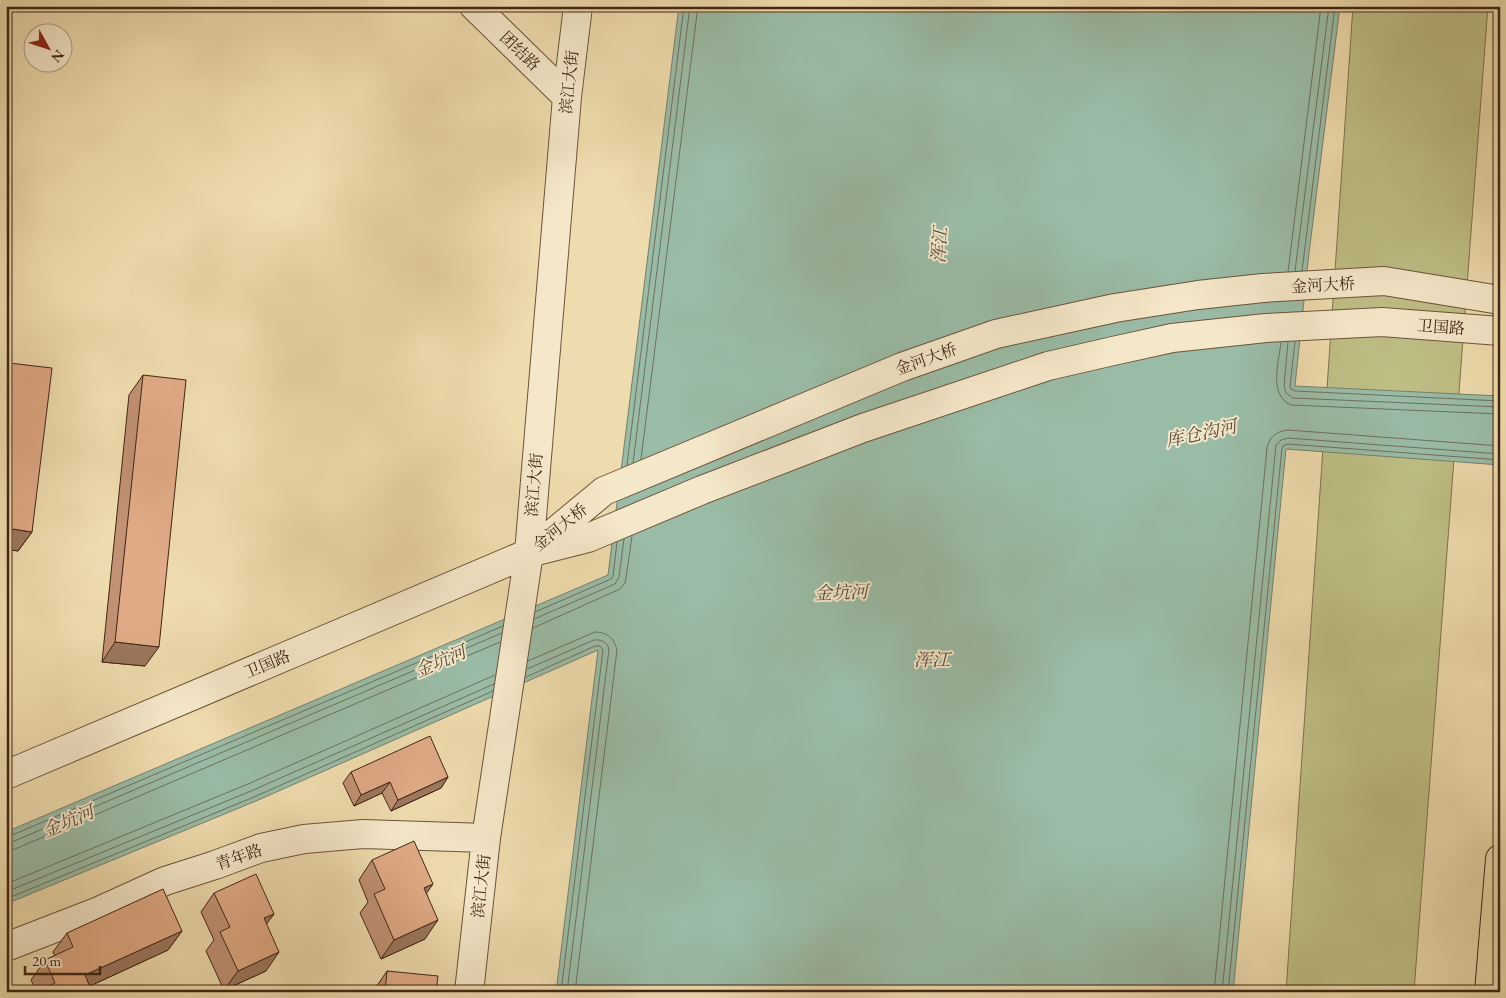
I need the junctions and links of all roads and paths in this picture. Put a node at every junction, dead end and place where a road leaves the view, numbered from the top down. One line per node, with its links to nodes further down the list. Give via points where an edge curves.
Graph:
1 (474, 6): 3 (street, 团结路)
2 (578, 6): 3 (street, 滨江大街)
3 (567, 97): 7 (street, 滨江大街)
4 (1500, 300): 7 (street, 金河大桥, via 1384,281 1263,288 1115,308 996,334 902,367 604,491)
5 (1382, 322): 6 (street, 卫国路); 7 (street, 金河大桥, via 1266,328 1172,338 1048,366 863,428 588,538)
6 (1500, 331)
7 (529, 553): 8 (street, 卫国路); 9 (street, 滨江大街)
8 (6, 775)
9 (486, 838): 11 (street, 青年路, via 363,834 304,839 261,848 165,881 100,911); 12 (street, 滨江大街)
10 (1500, 859): 13 (main road)
11 (6, 947)
12 (469, 992)
13 (1489, 992)

